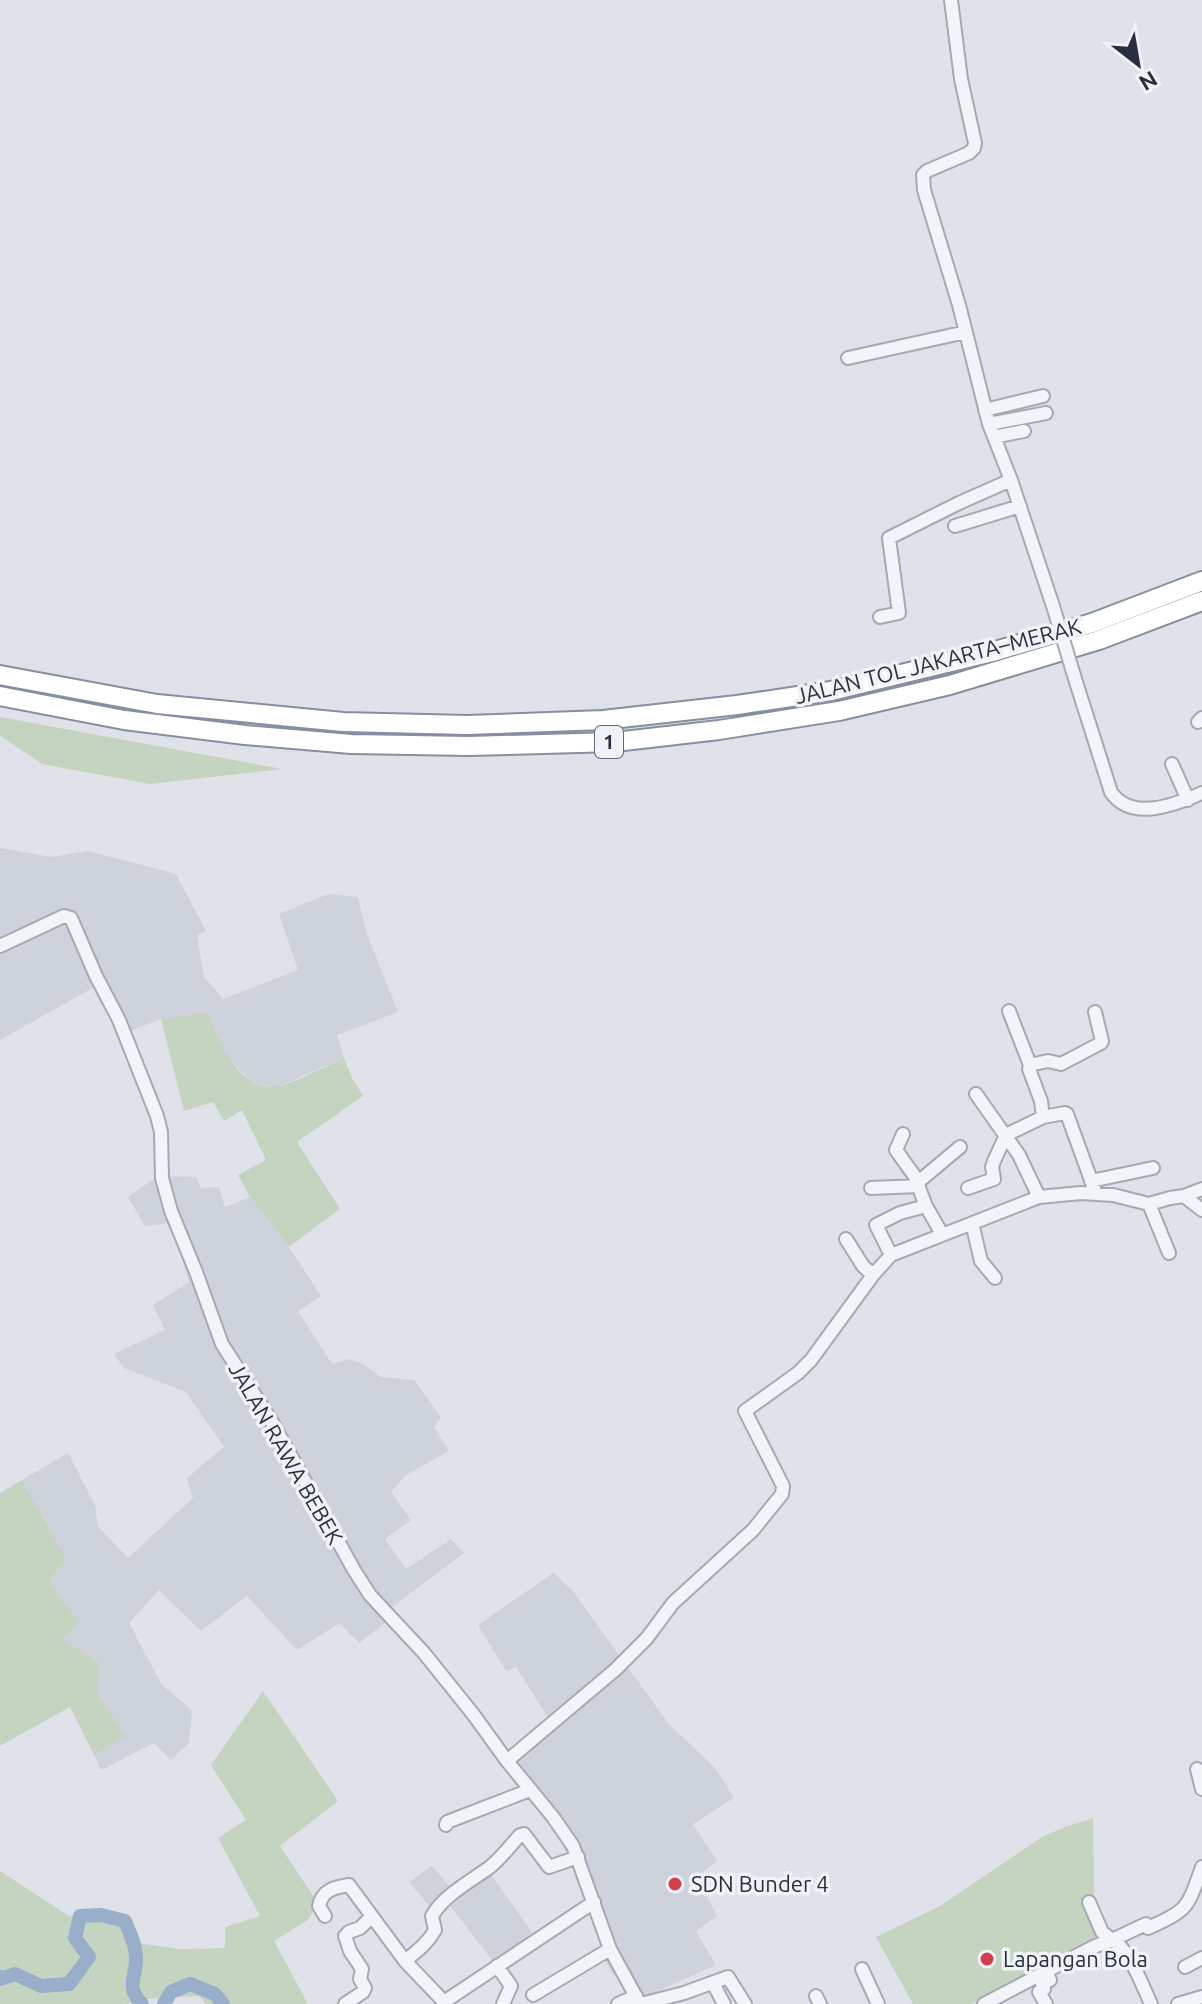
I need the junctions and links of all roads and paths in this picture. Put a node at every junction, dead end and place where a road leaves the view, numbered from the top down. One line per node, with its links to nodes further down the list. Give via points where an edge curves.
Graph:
1 (951, 0): 2 (street, via 975,143 969,153 923,175)
2 (966, 332): 3 (street); 5 (street)
3 (848, 358)
4 (1043, 396): 5 (street)
5 (985, 410): 7 (street)
6 (1046, 413): 7 (street)
7 (989, 424): 9 (street)
8 (1024, 431): 9 (street)
9 (994, 437): 10 (street)
10 (1011, 480): 11 (street); 15 (street, via 889,538 899,613)
11 (1020, 506): 12 (street); 20 (street, bridge, via 1111,792 1129,807 1161,808)
12 (955, 526)
13 (1202, 581): 16 (highway, JALAN TOL JAKARTA–MERAK / 1, via 1092,623 831,691 603,720 343,722 157,704)
14 (1202, 601): 17 (highway, JALAN TOL JAKARTA–MERAK / 1, via 1099,640 950,685 839,711 615,742 351,744 124,720)
15 (880, 617)
16 (0, 675)
17 (0, 696)
18 (1172, 764): 20 (street)
19 (1202, 793): 20 (street)
20 (1188, 800)
21 (0, 946): 48 (street, JALAN RAWA BEBEK, via 64,916 71,918 157,1116 162,1178 171,1211 222,1344 370,1595 424,1653)
22 (1009, 1011): 24 (street)
23 (1095, 1012): 24 (street, via 1101,1043 1061,1064)
24 (1030, 1065): 26 (street)
25 (976, 1094): 28 (street)
26 (1043, 1117): 28 (street); 32 (street, via 1067,1114)
27 (903, 1134): 31 (street, via 896,1150)
28 (1006, 1135): 34 (street, via 994,1161 993,1180); 37 (street)
29 (960, 1147): 31 (street)
30 (1153, 1168): 32 (street)
31 (918, 1183): 33 (street); 39 (street)
32 (1094, 1187): 37 (street); 38 (street)
33 (871, 1188)
34 (968, 1188)
35 (1202, 1189): 36 (street)
36 (1184, 1196): 38 (street); 40 (street)
37 (1039, 1197): 41 (street)
38 (1149, 1204): 44 (street)
39 (926, 1206): 42 (street); 45 (street, via 876,1225)
40 (1200, 1212)
41 (972, 1223): 42 (street); 47 (street, via 981,1261)
42 (942, 1234): 45 (street)
43 (846, 1239): 46 (street)
44 (1169, 1253)
45 (891, 1255): 46 (street)
46 (873, 1275): 48 (street, via 811,1360 745,1411 783,1486 782,1494 753,1530 673,1603 615,1670)
47 (995, 1278)
48 (507, 1761): 51 (street, JALAN RAWA BEBEK)
49 (1197, 1769): 50 (street)
50 (1202, 1789)
51 (530, 1790): 52 (street); 53 (street, JALAN RAWA BEBEK)
52 (446, 1825)
53 (578, 1857): 56 (street, JALAN RAWA BEBEK); 63 (street, via 549,1867 520,1835 436,1910 432,1937)
54 (1202, 1867): 55 (street)
55 (1196, 1898): 60 (street, via 1178,1914)
56 (594, 1902): 61 (street, JALAN RAWA BEBEK); 64 (street)
57 (1089, 1902): 60 (street, via 1102,1932)
58 (325, 1916): 59 (street, via 319,1906 323,1894 348,1885)
59 (371, 1917): 63 (street); 73 (street, via 345,1936 365,1988)
60 (1112, 1940): 67 (street); 81 (street, via 1125,1951)
61 (610, 1949): 69 (street); 71 (street, JALAN RAWA BEBEK)
62 (1202, 1958): 65 (street)
63 (405, 1961): 72 (street)
64 (497, 1966): 72 (street); 74 (street, via 511,1986)
65 (1185, 1967)
66 (862, 1969): 78 (street)
67 (1046, 1972): 79 (street); 80 (street, via 1050,1980 1039,1992)
68 (713, 1983): 71 (street); 76 (street); 77 (street, via 729,1977)
69 (533, 1995)
70 (1202, 1997): 82 (street)
71 (639, 2001): 75 (street)
72 (445, 2003)
73 (345, 2004)
74 (503, 2004)
75 (618, 2004)
76 (724, 2004)
77 (745, 2004)
78 (878, 2004)
79 (984, 2004)
80 (1046, 2004)
81 (1151, 2004)
82 (1178, 2004)

